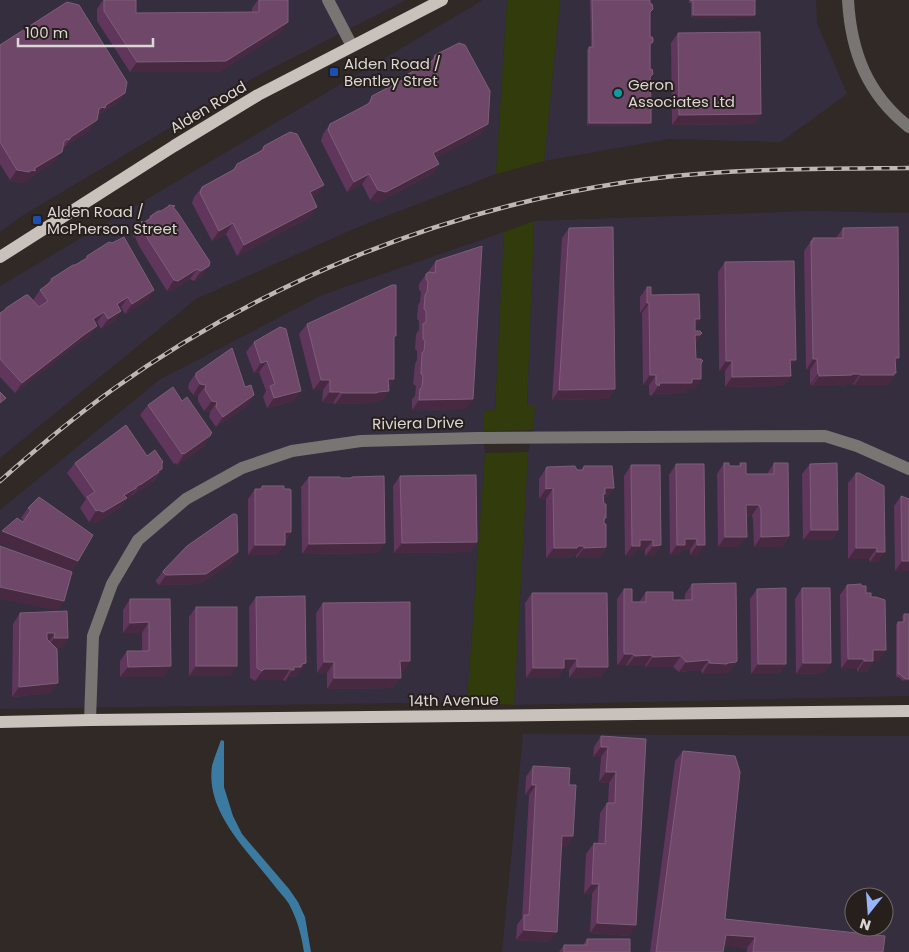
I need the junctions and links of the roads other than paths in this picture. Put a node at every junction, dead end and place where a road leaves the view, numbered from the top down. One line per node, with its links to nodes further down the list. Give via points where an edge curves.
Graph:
1 (328, 0): 4 (street)
2 (442, 0): 4 (main road, Alden Road)
3 (848, 0): 5 (street, via 854,46 864,73 892,112)
4 (352, 46): 6 (main road, Alden Road, via 258,95)
5 (909, 127)
6 (1, 254)
7 (909, 469): 9 (street, Riviera Drive, via 826,436 385,440 292,451 242,468 186,499 138,540 112,584 93,636)
8 (909, 711): 9 (main road, 14th Avenue)
9 (90, 720): 10 (main road, 14th Avenue)
10 (0, 722)

